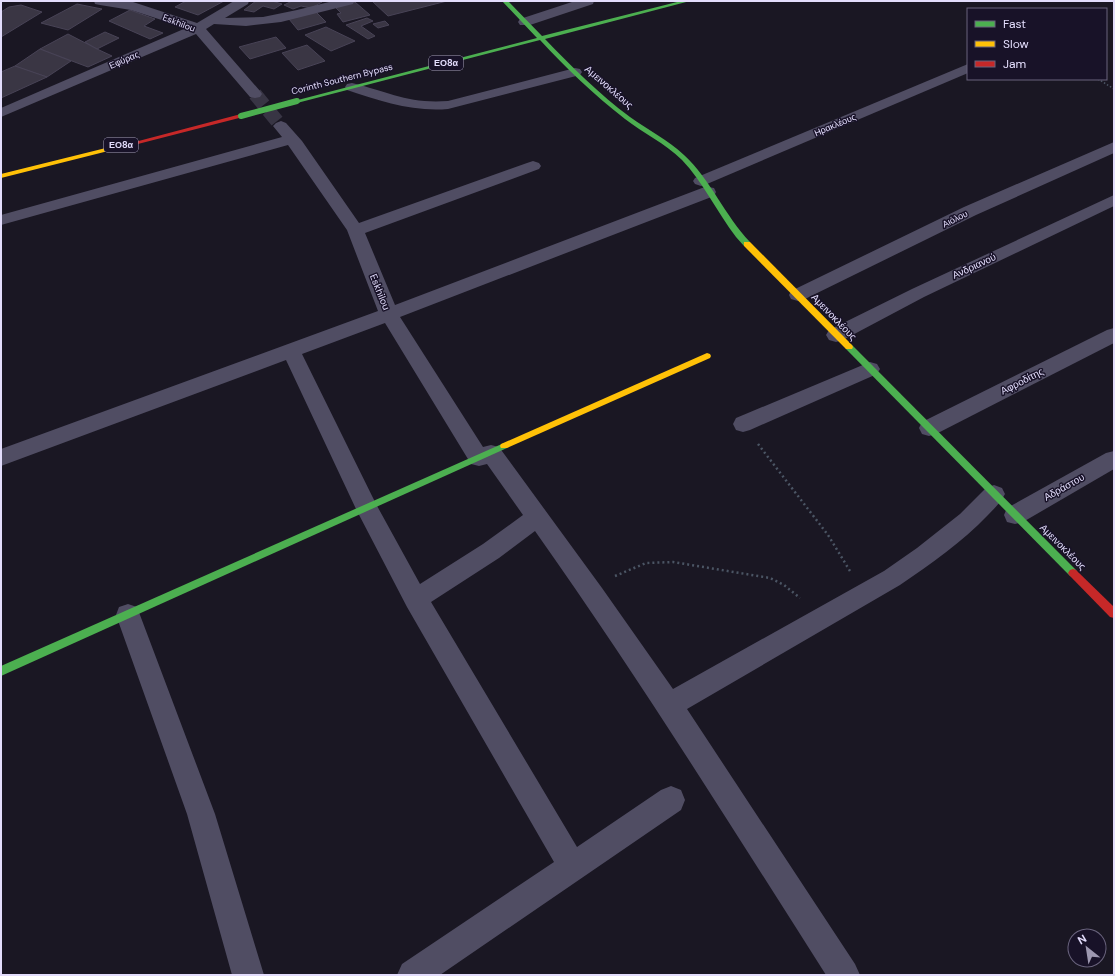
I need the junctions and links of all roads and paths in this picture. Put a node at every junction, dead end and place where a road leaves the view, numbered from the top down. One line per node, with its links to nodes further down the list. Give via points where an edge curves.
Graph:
1 (100, 1): 10 (street, Eskhilou, via 133,6)
2 (243, 1): 8 (street, Εφύρας)
3 (348, 1): 8 (street, via 253,22 229,24)
4 (505, 1): 9 (main road, Αμεινοκλέους)
5 (588, 1): 9 (street)
6 (687, 1): 7 (main road, Corinth Southern Bypass / ΕΟ8α)
7 (670, 3): 11 (main road, Corinth Southern Bypass / ΕΟ8α)
8 (212, 20): 10 (street, Εφύρας)
9 (525, 22): 11 (main road, Αμεινοκλέους)
10 (198, 28): 17 (street, Eskhilou); 18 (street, Εφύρας)
11 (540, 38): 13 (main road, Αμεινοκλέους); 15 (main road, Corinth Southern Bypass / ΕΟ8α)
12 (967, 68): 22 (street, Ηρακλέους, via 777,150)
13 (576, 72): 15 (street, via 430,108 410,106); 22 (main road, Αμεινοκλέους, via 621,113 674,150 690,165)
14 (1100, 80): 16 (path)
15 (352, 87): 21 (main road, Corinth Southern Bypass / ΕΟ8α, bridge)
16 (1114, 89)
17 (255, 94)
18 (1, 113)
19 (1114, 147): 26 (street, Αιόλου, via 970,211)
20 (533, 166): 25 (street)
21 (1, 176)
22 (705, 186): 26 (main road, Αμεινοκλέους, via 744,242); 27 (street, Ηρακλέους)
23 (1114, 200): 28 (street, Ανδριανού)
24 (1, 220): 25 (street, Eskhilou, via 286,132)
25 (355, 230): 27 (street, Eskhilou)
26 (798, 295): 28 (main road, Αμεινοκλέους)
27 (389, 314): 30 (street, Ηρακλέους); 35 (street, Eskhilou)
28 (836, 335): 32 (main road, Αμεινοκλέους)
29 (1114, 335): 34 (street, Αφροδίτης)
30 (291, 350): 36 (street, Ηρακλέους); 39 (street)
31 (707, 356): 35 (main road)
32 (870, 369): 33 (street); 34 (main road, Αμεινοκλέους)
33 (743, 424): 44 (path, via 828,535 849,569)
34 (929, 428): 38 (main road, Αμεινοκλέους)
35 (485, 456): 39 (main road); 41 (street, Eskhilou)
36 (1, 458)
37 (1114, 459): 40 (street, Αδράστου)
38 (994, 494): 40 (main road, Αμεινοκλέους); 44 (street, via 968,521 925,555)
39 (367, 509): 43 (street); 45 (main road)
40 (1015, 515): 46 (main road, Αμεινοκλέους)
41 (538, 516): 42 (street, Eskhilou); 43 (street, via 485,556)
42 (594, 596): 47 (path, via 617,575 646,563 673,562 770,578 784,585 802,600); 49 (street, Eskhilou)
43 (416, 599): 51 (street)
44 (854, 600): 47 (street)
45 (128, 614): 48 (main road); 52 (street, via 201,814)
46 (1114, 614)
47 (818, 619): 49 (street)
48 (1, 671)
49 (669, 706): 54 (street, Eskhilou)
50 (671, 800): 51 (street)
51 (572, 866): 53 (street)
52 (248, 975)
53 (412, 975)
54 (844, 975)

